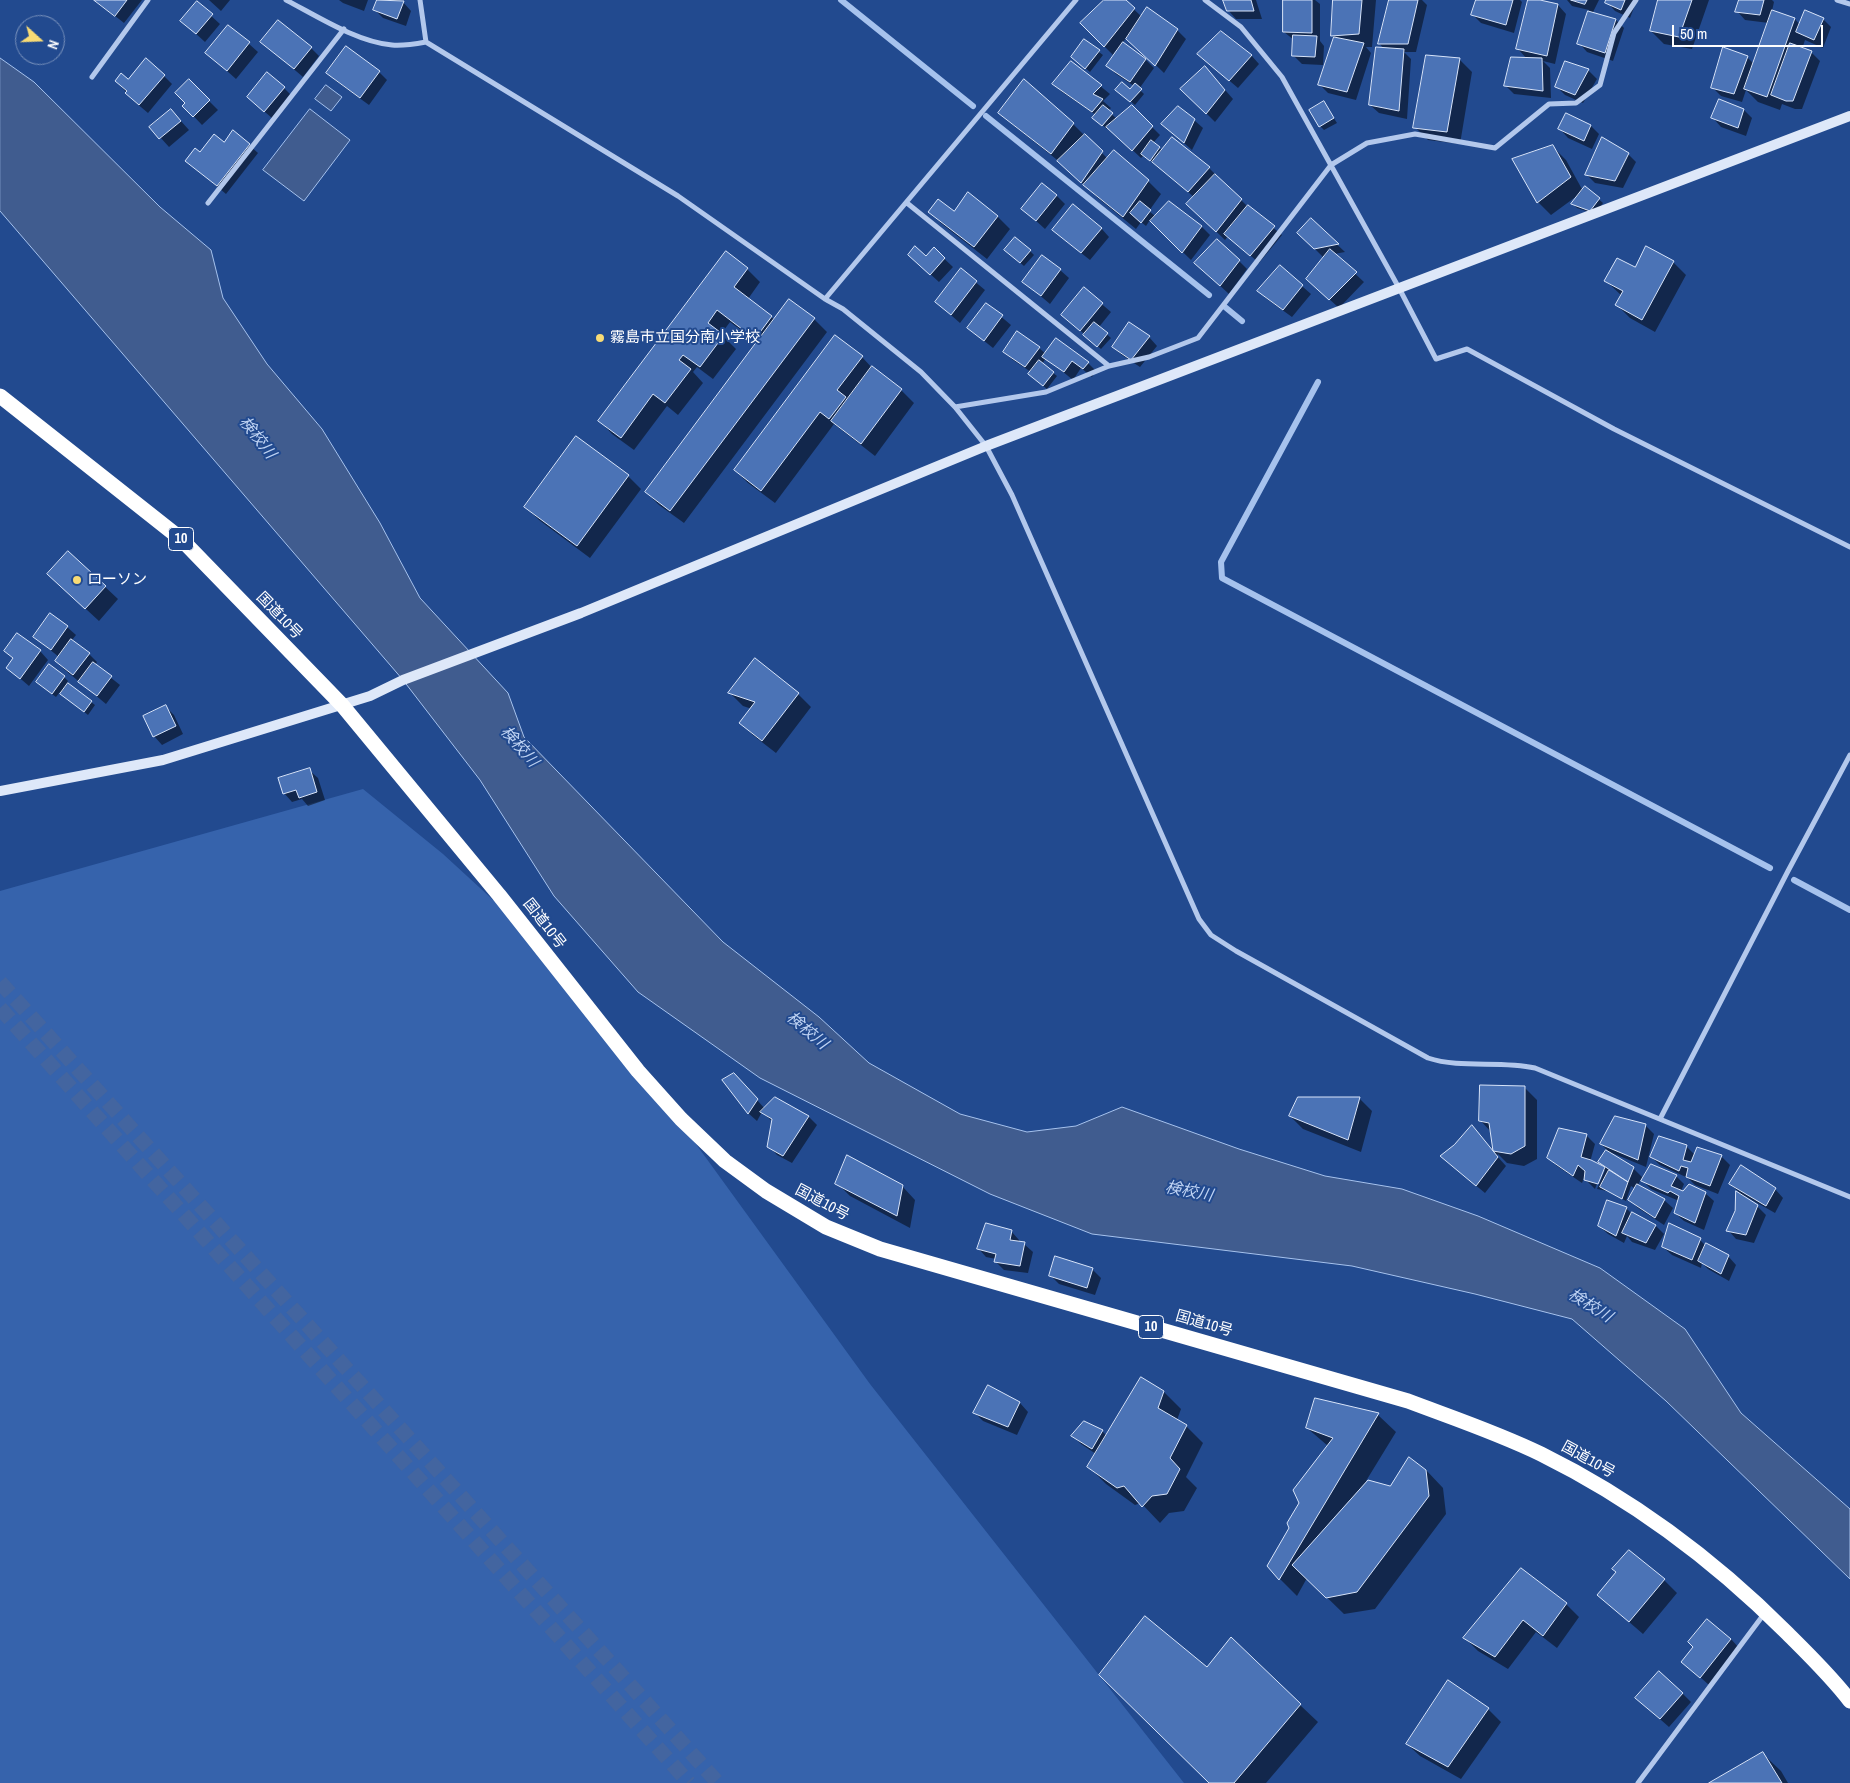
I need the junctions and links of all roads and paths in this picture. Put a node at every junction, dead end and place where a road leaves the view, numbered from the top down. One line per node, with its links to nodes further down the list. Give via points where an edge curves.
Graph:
1 (148, 0): 11 (street)
2 (286, 0): 9 (street)
3 (420, 0): 10 (street)
4 (1076, 0): 15 (street)
5 (1205, 0): 13 (street, via 1241,27 1282,77)
6 (1636, 0): 13 (street, via 1614,33 1600,85 1576,103 1549,104 1495,148 1415,134 1367,143)
7 (1837, 0): 8 (street)
8 (1850, 4)
9 (344, 29): 10 (street, via 384,44); 14 (street)
10 (426, 42): 17 (street, via 678,196)
11 (92, 77)
12 (1850, 116): 16 (main road)
13 (1331, 165): 16 (street); 18 (street, via 1198,338 1150,357)
14 (208, 203)
15 (907, 204): 17 (street); 18 (street)
16 (1399, 288): 21 (main road); 22 (street, via 1436,359 1467,349 1614,429)
17 (825, 299): 20 (street, via 843,309 921,372)
18 (1109, 366): 20 (street, via 1046,392)
19 (0, 396): 23 (highway, 国道10号 / 10, via 180,539)
20 (955, 407): 21 (street)
21 (986, 446): 23 (main road, via 581,613); 26 (street, via 1012,496 1200,919 1211,935 1428,1058 1442,1063 1517,1064 1535,1068)
22 (1850, 547)
23 (342, 705): 25 (main road, via 163,760); 28 (highway, 国道10号 / 10, via 499,895 638,1071 725,1161 766,1192 826,1227 880,1249 1408,1401 1486,1430 1540,1454 1624,1501 1698,1552)
24 (1850, 755): 26 (street)
25 (0, 791)
26 (1660, 1119): 27 (street)
27 (1850, 1197)
28 (1766, 1612): 29 (highway, 国道10号 / 10); 30 (street)
29 (1850, 1701)
30 (1638, 1783)

